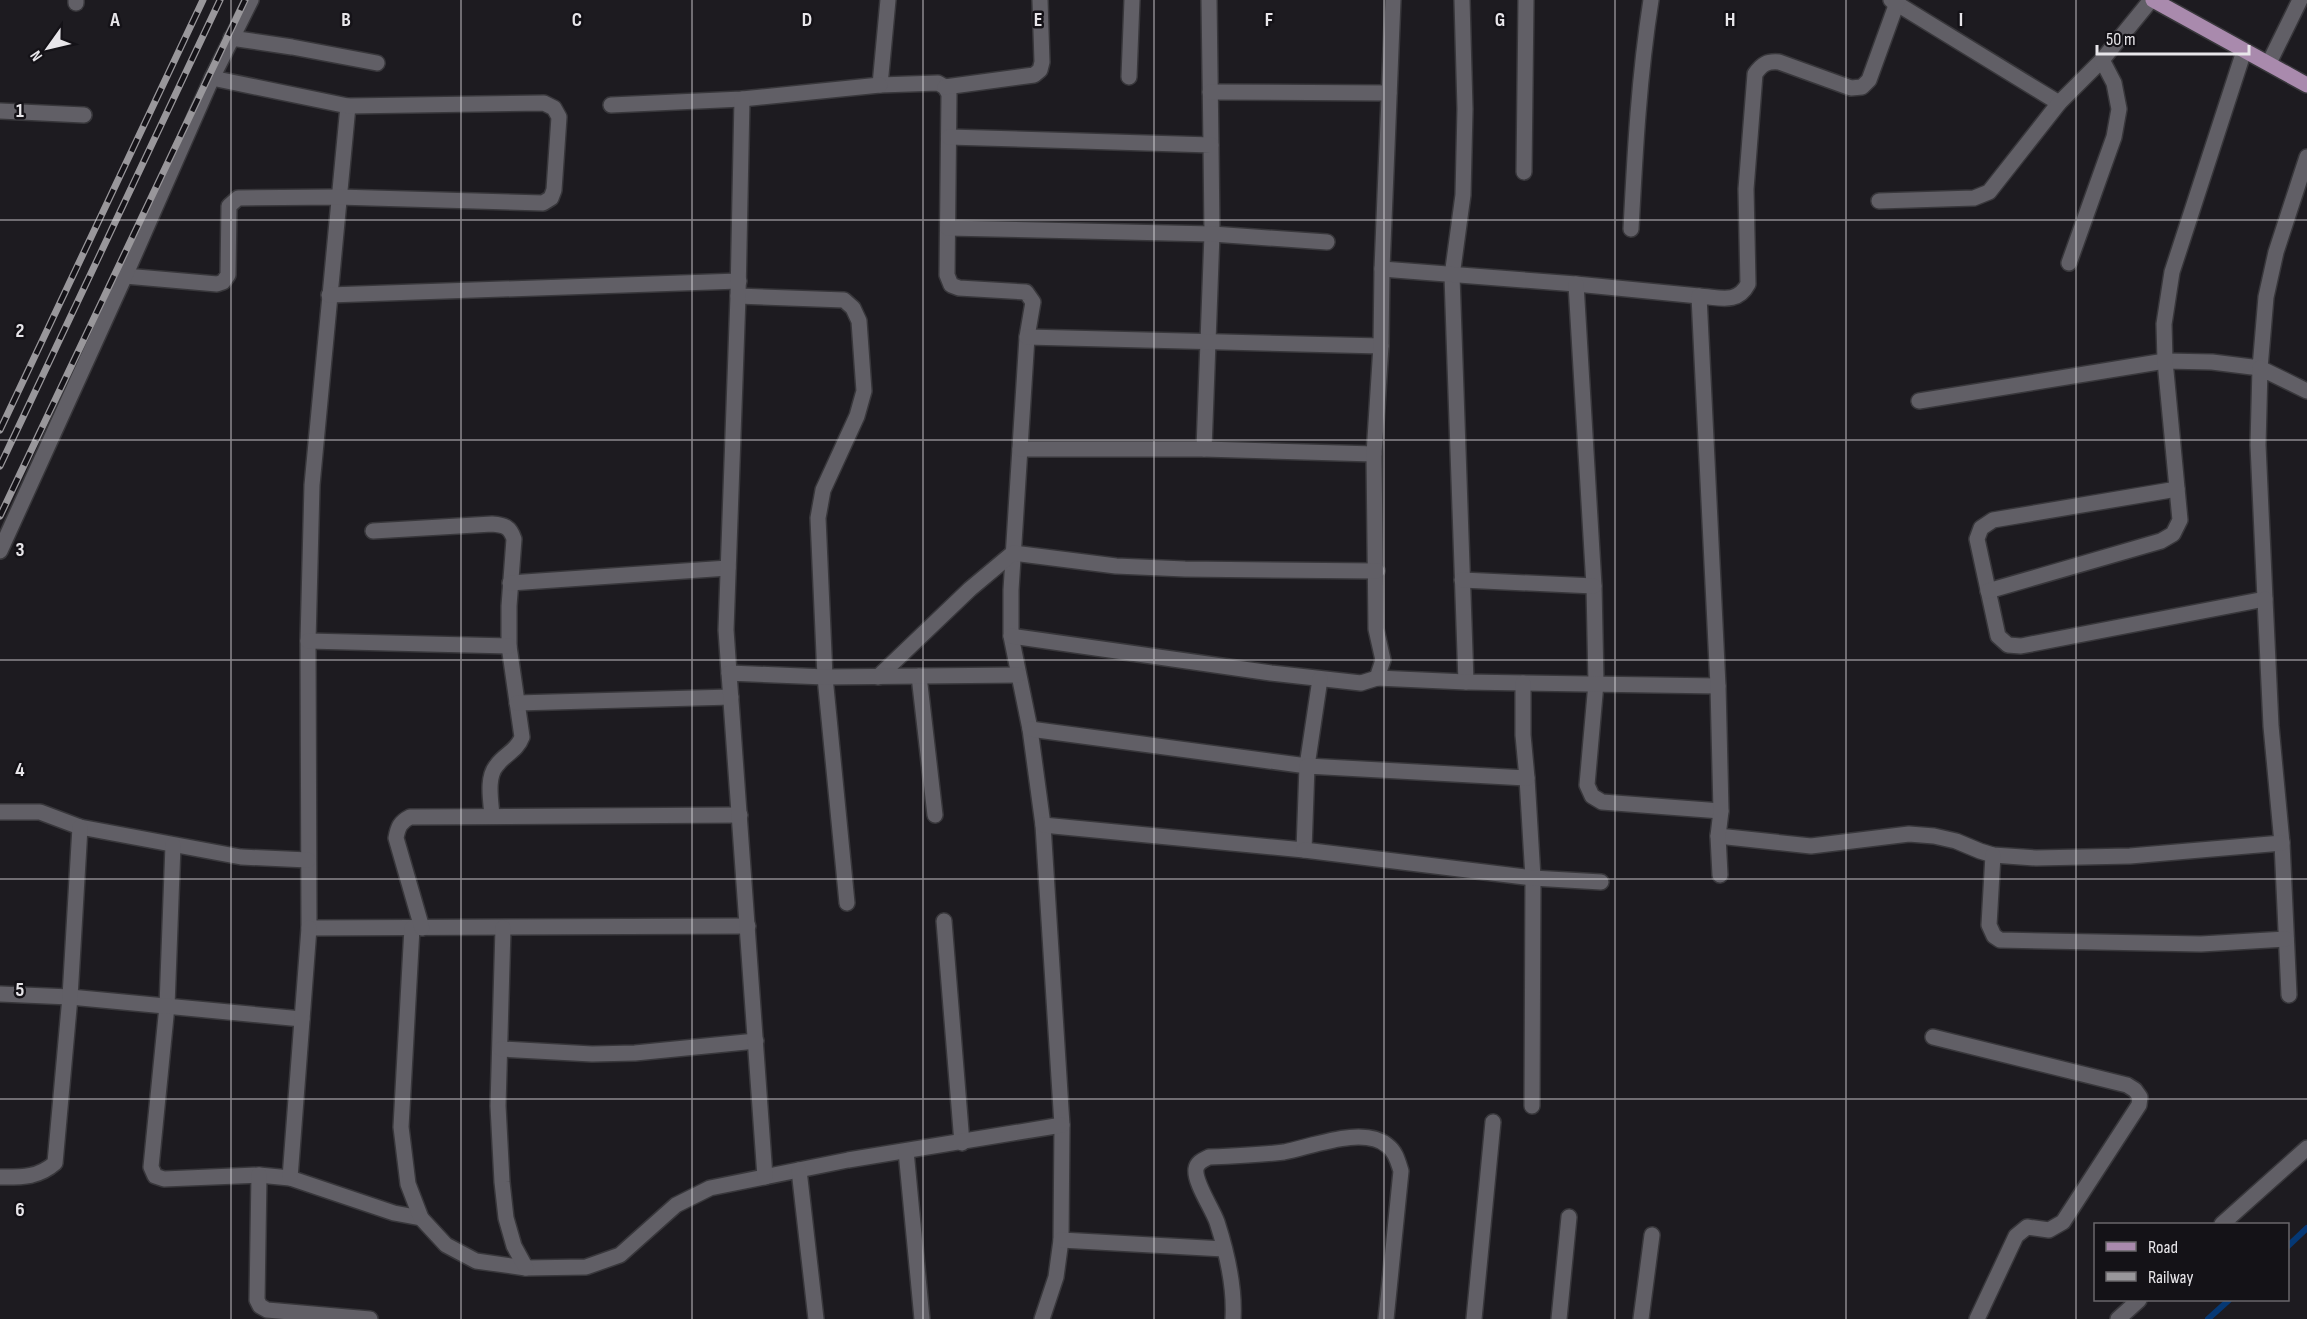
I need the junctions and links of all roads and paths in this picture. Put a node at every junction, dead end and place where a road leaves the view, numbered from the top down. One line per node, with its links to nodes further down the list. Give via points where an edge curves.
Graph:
1 (251, 0): 13 (street)
2 (888, 0): 20 (street)
3 (1040, 0): 22 (street, via 1040,70 1034,75)
4 (1132, 0): 18 (street)
5 (1209, 0): 23 (street)
6 (1393, 0): 24 (street)
7 (1462, 0): 44 (street, via 1463,195)
8 (1526, 0): 34 (street)
9 (1651, 0): 38 (street, via 1636,127)
10 (2152, 0): 14 (main road); 15 (street)
11 (2300, 0): 17 (street)
12 (1896, 1): 26 (street); 48 (street, via 1869,80 1862,87 1851,88 1779,62 1769,62 1755,74 1746,189 1748,284 1743,294 1734,298)
13 (231, 38): 16 (street); 19 (street)
14 (2244, 51): 17 (main road); 52 (street, via 2172,272 2164,324)
15 (2102, 60): 26 (street); 41 (street, via 2114,82 2119,109 2114,137)
16 (377, 63)
17 (2269, 63): 21 (main road)
18 (1129, 77)
19 (212, 78): 28 (street); 43 (street)
20 (880, 85): 22 (street, via 938,83); 25 (street)
21 (2307, 85)
22 (945, 87): 31 (street, via 949,94)
23 (1210, 92): 24 (street); 32 (street)
24 (1389, 93): 42 (street)
25 (742, 99): 27 (street); 46 (street)
26 (2059, 103): 36 (street, via 1989,192 1974,198)
27 (611, 105)
28 (348, 106): 35 (street); 35 (street, via 544,103 554,108 559,117 554,190 543,203)
29 (0, 111): 30 (street)
30 (84, 115)
31 (949, 137): 32 (street); 37 (street)
32 (1211, 145): 39 (street)
33 (2307, 157): 53 (street, via 2276,252 2266,297)
34 (1524, 172)
35 (338, 197): 43 (street, via 232,201 228,212 228,274 223,282); 47 (street)
36 (1878, 201)
37 (948, 228): 39 (street); 49 (street, via 947,275 951,285 1026,292 1033,302)
38 (1631, 229)
39 (1212, 234): 40 (street); 50 (street)
40 (1328, 243)
41 (2069, 263)
42 (1382, 269): 44 (street); 51 (street)
43 (125, 276): 61 (street)
44 (1452, 276): 45 (street); 65 (street)
45 (1576, 284): 48 (street); 67 (street)
46 (738, 288): 47 (street); 63 (street); 76 (street, via 844,300 854,308 859,321 864,391 857,416 823,490 818,518)
47 (329, 296): 71 (street, via 312,485)
48 (1699, 296): 83 (street)
49 (1027, 337): 50 (street); 56 (street)
50 (1207, 342): 51 (street); 57 (street)
51 (1381, 346): 58 (street)
52 (2165, 361): 53 (street); 55 (street); 59 (street)
53 (2260, 368): 54 (street); 69 (street, via 2258,445)
54 (2307, 391)
55 (1919, 401)
56 (1020, 449): 57 (street); 62 (street)
57 (1204, 449): 58 (street)
58 (1374, 454): 64 (street)
59 (2177, 489): 68 (street, via 2180,520 2173,534 2161,541); 68 (street, via 1993,520 1981,528 1977,539)
60 (373, 531): 66 (street, via 503,525 511,530 514,539)
61 (0, 551)
62 (1013, 553): 64 (street, via 1150,568); 70 (street); 77 (street)
63 (728, 568): 66 (street); 73 (street)
64 (1377, 571): 78 (street, via 1376,629 1383,660)
65 (1462, 580): 67 (street); 80 (street)
66 (510, 583): 72 (street)
67 (1594, 586): 82 (street)
68 (1988, 591): 69 (street, via 1998,636 2008,645 2021,646)
69 (2265, 599): 97 (street)
70 (1011, 636): 74 (street); 79 (street)
71 (308, 641): 72 (street); 101 (street)
72 (509, 646): 85 (street)
73 (729, 673): 76 (street); 84 (street)
74 (1018, 675): 75 (street); 86 (street)
75 (919, 676): 77 (street); 92 (street)
76 (825, 677): 77 (street); 105 (street)
77 (878, 677)
78 (1377, 678): 79 (street, via 1361,684); 80 (street)
79 (1320, 679): 87 (street)
80 (1466, 682): 81 (street)
81 (1523, 682): 82 (street); 88 (street)
82 (1596, 683): 83 (street); 89 (street, via 1587,784 1592,796 1602,802)
83 (1718, 686): 89 (street)
84 (731, 697): 85 (street); 91 (street)
85 (517, 703): 93 (street, via 522,736 519,745 495,766 491,776)
86 (1030, 729): 87 (street); 94 (street)
87 (1307, 766): 88 (street); 99 (street)
88 (1527, 778): 103 (street)
89 (1721, 810): 96 (street)
90 (0, 812): 95 (street, via 40,812)
91 (740, 814): 93 (street); 107 (street)
92 (935, 815)
93 (492, 816): 109 (street, via 410,817 397,828)
94 (1043, 825): 99 (street); 122 (street)
95 (80, 827): 98 (street); 114 (street)
96 (1718, 836): 100 (street, via 1811,846 1926,835); 102 (street)
97 (2282, 843): 100 (street, via 2130,856); 111 (street)
98 (173, 845): 101 (street, via 241,857); 115 (street)
99 (1304, 850): 103 (street)
100 (1993, 855): 111 (street, via 1989,925 2000,940 2201,944)
101 (308, 860): 108 (street)
102 (1720, 875)
103 (1533, 878): 104 (street); 120 (street)
104 (1600, 882)
105 (847, 903)
106 (944, 921): 123 (street)
107 (748, 926): 110 (street); 118 (street)
108 (309, 928): 109 (street); 116 (street)
109 (417, 928): 110 (street); 132 (street, via 401,1127 408,1184)
110 (503, 928): 119 (street)
111 (2286, 939): 113 (street)
112 (0, 994): 114 (street)
113 (2289, 995)
114 (70, 997): 115 (street); 128 (street, via 55,1163 33,1176)
115 (167, 1006): 116 (street); 127 (street, via 151,1167 155,1176 164,1179)
116 (302, 1019): 130 (street)
117 (1933, 1037): 148 (street, via 2127,1085 2140,1097 2139,1105 2063,1222 2049,1230 2026,1227 2016,1236)
118 (756, 1041): 119 (street, via 635,1053); 129 (street)
119 (501, 1049): 137 (street, via 498,1106 506,1218)
120 (1532, 1106)
121 (1493, 1122): 145 (street)
122 (1062, 1125): 123 (street); 135 (street)
123 (962, 1143): 125 (street)
124 (2307, 1148): 133 (street)
125 (906, 1151): 126 (street); 141 (street)
126 (799, 1170): 129 (street); 140 (street)
127 (259, 1175): 130 (street); 139 (street, via 260,1306 267,1310)
128 (0, 1177)
129 (765, 1177): 137 (street, via 710,1188 676,1205 620,1255 586,1267)
130 (290, 1178): 132 (street, via 394,1213)
131 (1569, 1217): 146 (street)
132 (421, 1218): 137 (street, via 446,1245 476,1261)
133 (2223, 1223)
134 (1652, 1235): 147 (street)
135 (1061, 1240): 136 (street); 142 (street, via 1056,1277)
136 (1224, 1249): 143 (street, via 1233,1285); 144 (street, via 1196,1175 1201,1160 1284,1152 1344,1138 1371,1139 1388,1145 1401,1170)
137 (526, 1268)
138 (2137, 1301): 149 (street)
139 (370, 1319)
140 (816, 1319)
141 (922, 1319)
142 (1042, 1319)
143 (1233, 1319)
144 (1386, 1319)
145 (1474, 1319)
146 (1559, 1319)
147 (1641, 1319)
148 (1977, 1319)
149 (2118, 1319)

